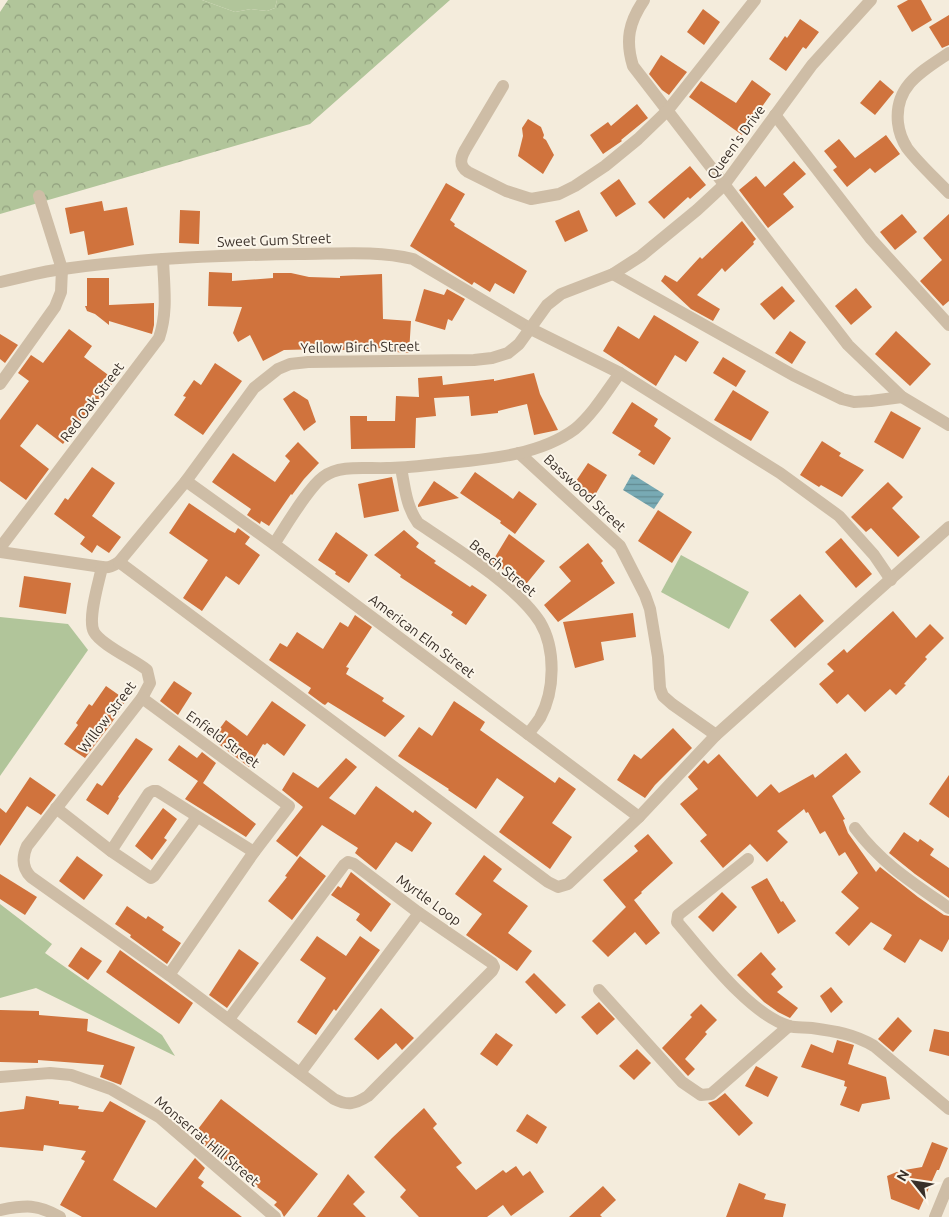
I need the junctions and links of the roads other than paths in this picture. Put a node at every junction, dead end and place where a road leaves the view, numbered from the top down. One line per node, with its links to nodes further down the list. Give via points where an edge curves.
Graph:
1 (644, 0): 6 (street, via 627,40 628,53 633,66)
2 (755, 0): 6 (street)
3 (871, 0): 7 (street, Queen's Drive, via 812,64)
4 (949, 53): 9 (street, via 923,70 907,86 897,113 902,138 908,148)
5 (503, 86): 6 (street, via 461,157 461,164 468,172 506,191 531,198 559,194 576,186 638,139)
6 (667, 111): 8 (street)
7 (774, 115): 8 (street, Queen's Drive); 16 (street, via 871,239)
8 (724, 186): 13 (street, Queen's Drive, via 641,256); 20 (street, via 848,345)
9 (949, 193)
10 (39, 196): 12 (street)
11 (163, 259): 12 (street, Sweet Gum Street); 17 (street, Sweet Gum Street, via 274,254 398,255 413,259); 27 (street, Red Oak Street, via 164,323 159,338)
12 (62, 269): 14 (street, Sweet Gum Street); 19 (street, via 61,292 55,307)
13 (613, 274): 15 (street, Queen's Drive); 20 (street, via 793,376 842,399 870,402)
14 (0, 282)
15 (575, 288): 17 (street, Yellow Birch Street, via 546,305)
16 (949, 325)
17 (531, 329): 18 (street, Sweet Gum Street); 24 (street, Yellow Birch Street, via 508,353 492,358 308,362 278,369 254,388)
18 (620, 373): 22 (street, via 576,428 563,437); 30 (street, Sweet Gum Street, via 780,473 839,516 874,555)
19 (0, 384)
20 (902, 397): 21 (street)
21 (949, 425)
22 (520, 452): 23 (street, via 485,460); 33 (street, Basswood Street, via 620,546 650,609 663,696)
23 (401, 468): 26 (street, via 344,469 324,476 315,484); 32 (street, Beech Street, via 407,503 418,523 499,581 531,610 541,624 552,662 551,683 540,718)
24 (186, 481): 26 (street, American Elm Street); 28 (street, Yellow Birch Street)
25 (949, 527): 30 (street)
26 (274, 544): 32 (street, American Elm Street)
27 (0, 550): 29 (street)
28 (119, 562): 29 (street, via 108,568); 36 (street, via 553,886 558,888 568,884)
29 (102, 567): 31 (street, Willow Street, via 93,614 94,632 147,670 150,683)
30 (891, 580): 33 (street)
31 (142, 698): 34 (street, Willow Street); 39 (street, Enfield Street, via 288,804 288,810)
32 (528, 734): 36 (street, American Elm Street)
33 (716, 736): 36 (street)
34 (56, 808): 38 (street); 43 (street, Willow Street, via 27,846 23,863 31,877)
35 (197, 817): 38 (street, via 151,878); 38 (street, via 157,791 152,791); 39 (street)
36 (639, 817)
37 (855, 828): 41 (street, via 885,862)
38 (111, 851)
39 (254, 852): 43 (street)
40 (748, 859): 46 (street, via 678,915 676,922 735,988 766,1016)
41 (949, 908)
42 (419, 913): 45 (street, Myrtle Loop, via 348,862); 47 (street); 47 (street, Myrtle Loop, via 492,963 492,971 359,1102 343,1103)
43 (169, 975): 45 (street)
44 (599, 990): 46 (street, via 682,1082 701,1095 710,1094 718,1088)
45 (229, 1019): 47 (street)
46 (789, 1026): 49 (street, via 843,1032 864,1040)
47 (300, 1073)
48 (0, 1077): 53 (street, Monserrat Hill Street, via 50,1073 70,1075 111,1089 159,1117)
49 (949, 1110)
50 (949, 1183): 54 (street)
51 (0, 1210): 52 (street, via 34,1206)
52 (60, 1217)
53 (275, 1217)
54 (935, 1217)

